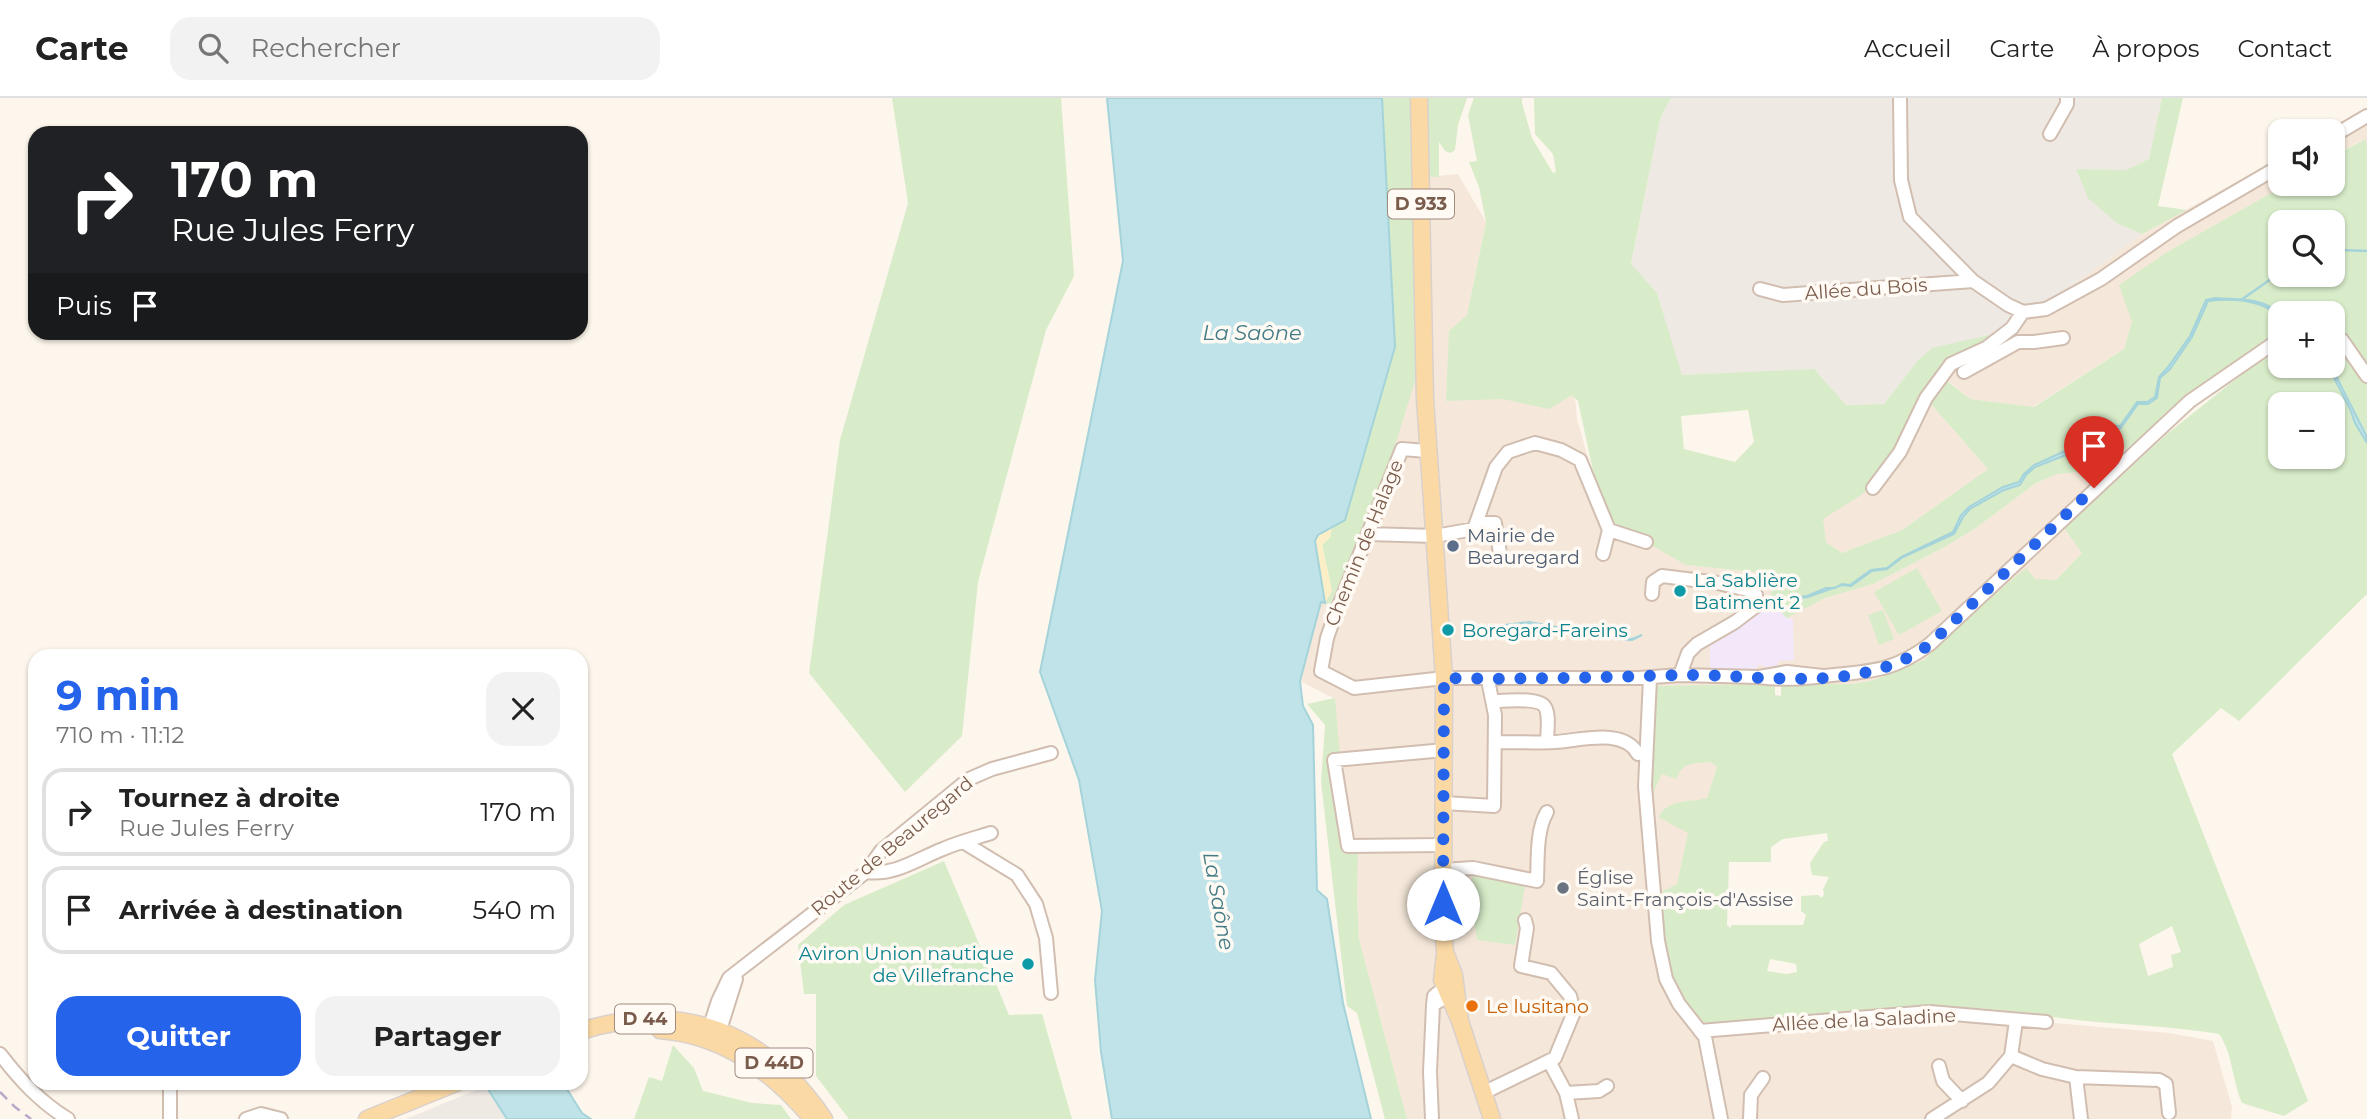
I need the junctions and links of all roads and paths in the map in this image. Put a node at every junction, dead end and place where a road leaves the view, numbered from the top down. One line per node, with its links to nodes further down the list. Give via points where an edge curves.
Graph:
1 (1419, 98): 18 (main road, D 933)
2 (1900, 98): 8 (street, via 1902,180 1910,217)
3 (2067, 98): 6 (street)
4 (2367, 116): 5 (street)
5 (2345, 129)
6 (2050, 134)
7 (2268, 173): 10 (street, via 2177,226 2101,279 2046,309)
8 (1973, 281): 9 (street, Allée du Bois, via 1783,296); 10 (street)
9 (1760, 289)
10 (2023, 312): 11 (street)
11 (2012, 328): 13 (street); 19 (street, via 1986,348 1951,364 1926,398 1900,452)
12 (2063, 338): 13 (street)
13 (2018, 342): 16 (street)
14 (2345, 344): 17 (street)
15 (2268, 347): 28 (street, via 2190,401 1913,657 1870,672 1823,676 1787,672 1759,677)
16 (1964, 372)
17 (2367, 376)
18 (1427, 451): 22 (street, Chemin de Halage, via 1402,449); 23 (main road, D 933)
19 (1873, 488)
20 (1477, 523): 21 (street, via 1496,467 1508,453 1535,443 1580,460); 23 (street, via 1474,529); 25 (street, via 1495,523)
21 (1609, 530): 24 (street); 26 (street)
22 (1368, 534): 23 (street); 29 (street, Chemin de Halage, via 1327,638 1321,671 1354,688)
23 (1435, 536): 29 (main road, D 933)
24 (1646, 542)
25 (1500, 553)
26 (1603, 554)
27 (1651, 594): 28 (street, via 1653,582 1662,576 1718,583 1756,595 1756,606 1688,653)
28 (1680, 675): 30 (street)
29 (1444, 678): 31 (street); 35 (main road, D 933)
30 (1650, 678): 31 (street); 52 (street, via 1645,786 1658,942 1666,979)
31 (1488, 680): 32 (street)
32 (1494, 701): 33 (street); 34 (street, via 1542,704)
33 (1495, 742): 34 (street); 38 (street, via 1494,806)
34 (1547, 742): 37 (street, via 1609,738 1628,744)
35 (1445, 750): 38 (main road, D 933); 42 (street, via 1334,760 1348,846)
36 (1051, 753): 44 (street, Route de Beauregard, via 969,779 881,850)
37 (1638, 754)
38 (1444, 803): 42 (main road, D 933)
39 (1547, 812): 43 (street, via 1536,881 1477,868)
40 (991, 833): 41 (street)
41 (963, 842): 44 (street, via 897,871); 47 (street, via 1017,875 1036,904 1046,938)
42 (1443, 845): 43 (main road, D 933)
43 (1443, 870): 46 (main road, D 933, via 1442,980)
44 (866, 872): 51 (street, Route de Beauregard, via 746,964)
45 (1525, 920): 56 (street, via 1521,965 1551,973 1570,996 1574,1012 1555,1058)
46 (1450, 990): 65 (main road, D 933); 76 (street, via 1434,996)
47 (1051, 993)
48 (2017, 1021): 49 (street, Allée de la Saladine); 52 (street, Allée de la Saladine, via 1930,1012 1713,1028); 55 (street)
49 (2046, 1022)
50 (588, 1029): 51 (main road, D 44, via 655,1019)
51 (713, 1032): 53 (main road, D 44, via 655,1029); 74 (main road, D 44D, via 771,1075); 75 (main road, D 44D, via 749,1045 782,1069)
52 (1703, 1034): 79 (street)
53 (588, 1036)
54 (0, 1054): 61 (street)
55 (2011, 1056): 58 (street); 67 (street, via 1987,1083)
56 (1549, 1061): 65 (street); 66 (street)
57 (1939, 1066): 67 (street, via 1943,1081)
58 (2076, 1077): 68 (street, via 2159,1080 2166,1084); 82 (street)
59 (1763, 1078): 80 (street, via 1751,1095)
60 (1607, 1086): 66 (street, via 1599,1091)
61 (28, 1087)
62 (31, 1090): 70 (street)
63 (170, 1090): 71 (street)
64 (439, 1090): 73 (main road)
65 (1483, 1093): 77 (main road, D 933)
66 (1566, 1093): 78 (street)
67 (1962, 1101): 81 (street)
68 (2169, 1113)
69 (276, 1118): 72 (street, via 256,1114)
70 (68, 1119)
71 (170, 1119)
72 (246, 1119)
73 (367, 1119)
74 (813, 1119)
75 (824, 1119)
76 (1432, 1119)
77 (1492, 1119)
78 (1572, 1119)
79 (1721, 1119)
80 (1749, 1119)
81 (1932, 1119)
82 (2081, 1119)

